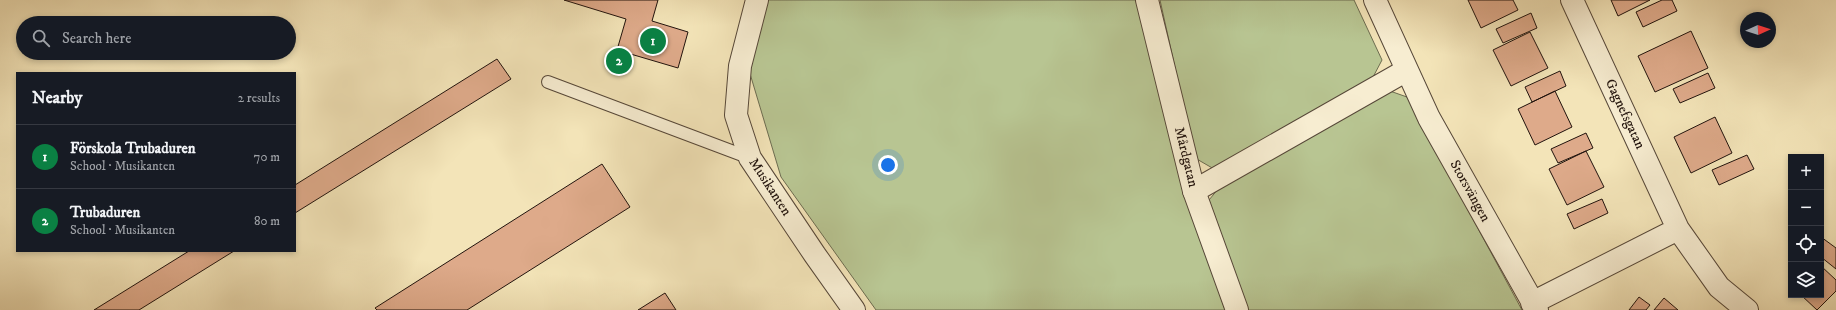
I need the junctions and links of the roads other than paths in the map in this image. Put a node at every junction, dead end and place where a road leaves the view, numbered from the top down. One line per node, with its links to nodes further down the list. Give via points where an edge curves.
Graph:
1 (757, 0): 7 (street, Musikanten, via 740,66 736,115)
2 (1147, 0): 8 (street, Mårdgatan)
3 (1375, 0): 5 (street, Storsvängen)
4 (1572, 0): 9 (street, Gagnefsgatan)
5 (1407, 70): 8 (street); 10 (street, Storsvängen, via 1429,118)
6 (548, 82): 7 (lane)
7 (750, 158): 11 (street, Musikanten)
8 (1194, 191): 12 (street, Mårdgatan)
9 (1678, 228): 10 (street); 13 (street, Gagnefsgatan, via 1719,287)
10 (1535, 307)
11 (854, 310)
12 (1237, 310)
13 (1747, 310)

